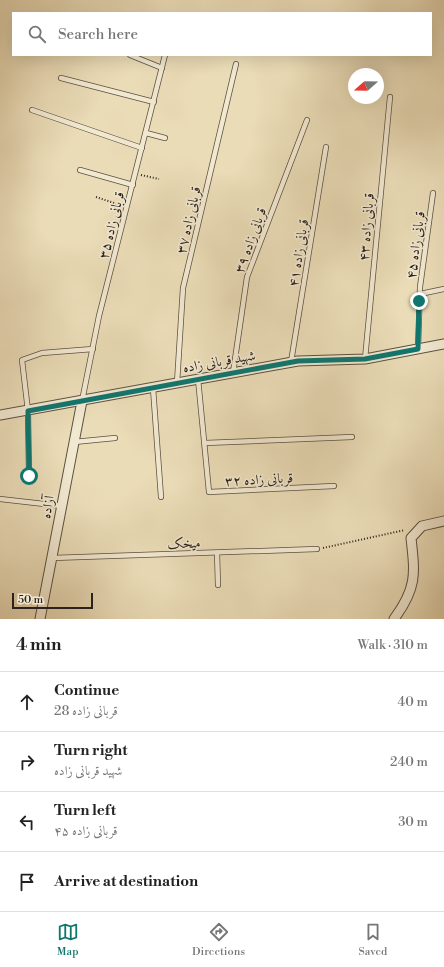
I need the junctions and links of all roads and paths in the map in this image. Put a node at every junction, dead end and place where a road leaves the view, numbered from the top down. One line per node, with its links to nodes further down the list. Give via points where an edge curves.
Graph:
1 (132, 56): 4 (lane)
2 (165, 56): 4 (lane, قربانی زاده ۳۵)
3 (236, 64): 30 (lane, قربانی زاده ۳۷, via 183,288)
4 (162, 68): 7 (lane, قربانی زاده ۳۵)
5 (61, 78): 7 (lane)
6 (390, 97): 26 (lane, قربانی زاده ۴۳)
7 (154, 102): 10 (lane, قربانی زاده ۳۵)
8 (32, 110): 13 (lane)
9 (307, 120): 28 (lane, قربانی زاده ۳۹, via 247,277)
10 (146, 133): 11 (lane); 13 (lane, قربانی زاده ۳۵)
11 (165, 138)
12 (326, 147): 27 (lane, قربانی زاده ۴۱)
13 (142, 148): 15 (lane, قربانی زاده ۳۵)
14 (80, 170): 17 (lane)
15 (136, 173): 16 (path); 17 (lane, قربانی زاده ۳۵)
16 (159, 179)
17 (133, 185): 20 (lane, قربانی زاده ۳۵)
18 (433, 193): 22 (lane, قربانی زاده ۴۵)
19 (96, 197): 20 (path)
20 (127, 207): 24 (lane, قربانی زاده ۳۵)
21 (444, 289): 22 (lane)
22 (420, 294): 25 (lane, قربانی زاده ۴۵)
23 (444, 344): 25 (street, شهید قربانی زاده)
24 (93, 349): 32 (lane, قربانی زاده ۳۵); 33 (lane, via 42,353 22,360)
25 (418, 349): 26 (street, شهید قربانی زاده)
26 (365, 359): 27 (street, شهید قربانی زاده)
27 (291, 362): 28 (street, شهید قربانی زاده)
28 (233, 373): 29 (street, شهید قربانی زاده)
29 (198, 379): 30 (street, شهید قربانی زاده); 38 (lane, قربانی زاده ۳۲)
30 (177, 383): 31 (street, شهید قربانی زاده)
31 (152, 388): 32 (street, شهید قربانی زاده); 41 (lane)
32 (82, 401): 33 (street, شهید قربانی زاده); 37 (street, آزاده)
33 (28, 411): 34 (street, شهید قربانی زاده); 39 (lane)
34 (0, 415)
35 (115, 438): 37 (lane)
36 (352, 438): 38 (lane)
37 (74, 442): 43 (street, آزاده)
38 (205, 443): 40 (lane, قربانی زاده ۳۲, via 209,492)
39 (29, 476)
40 (334, 486)
41 (161, 496)
42 (0, 499): 43 (lane)
43 (62, 506): 48 (street, آزاده)
44 (444, 521): 45 (street)
45 (422, 526): 46 (path); 51 (street, via 411,538 415,572 410,592)
46 (317, 549): 47 (lane, میخک)
47 (217, 552): 48 (lane, میخک); 49 (lane)
48 (52, 558): 50 (street, آزاده)
49 (218, 585)
50 (40, 619)
51 (394, 619)

